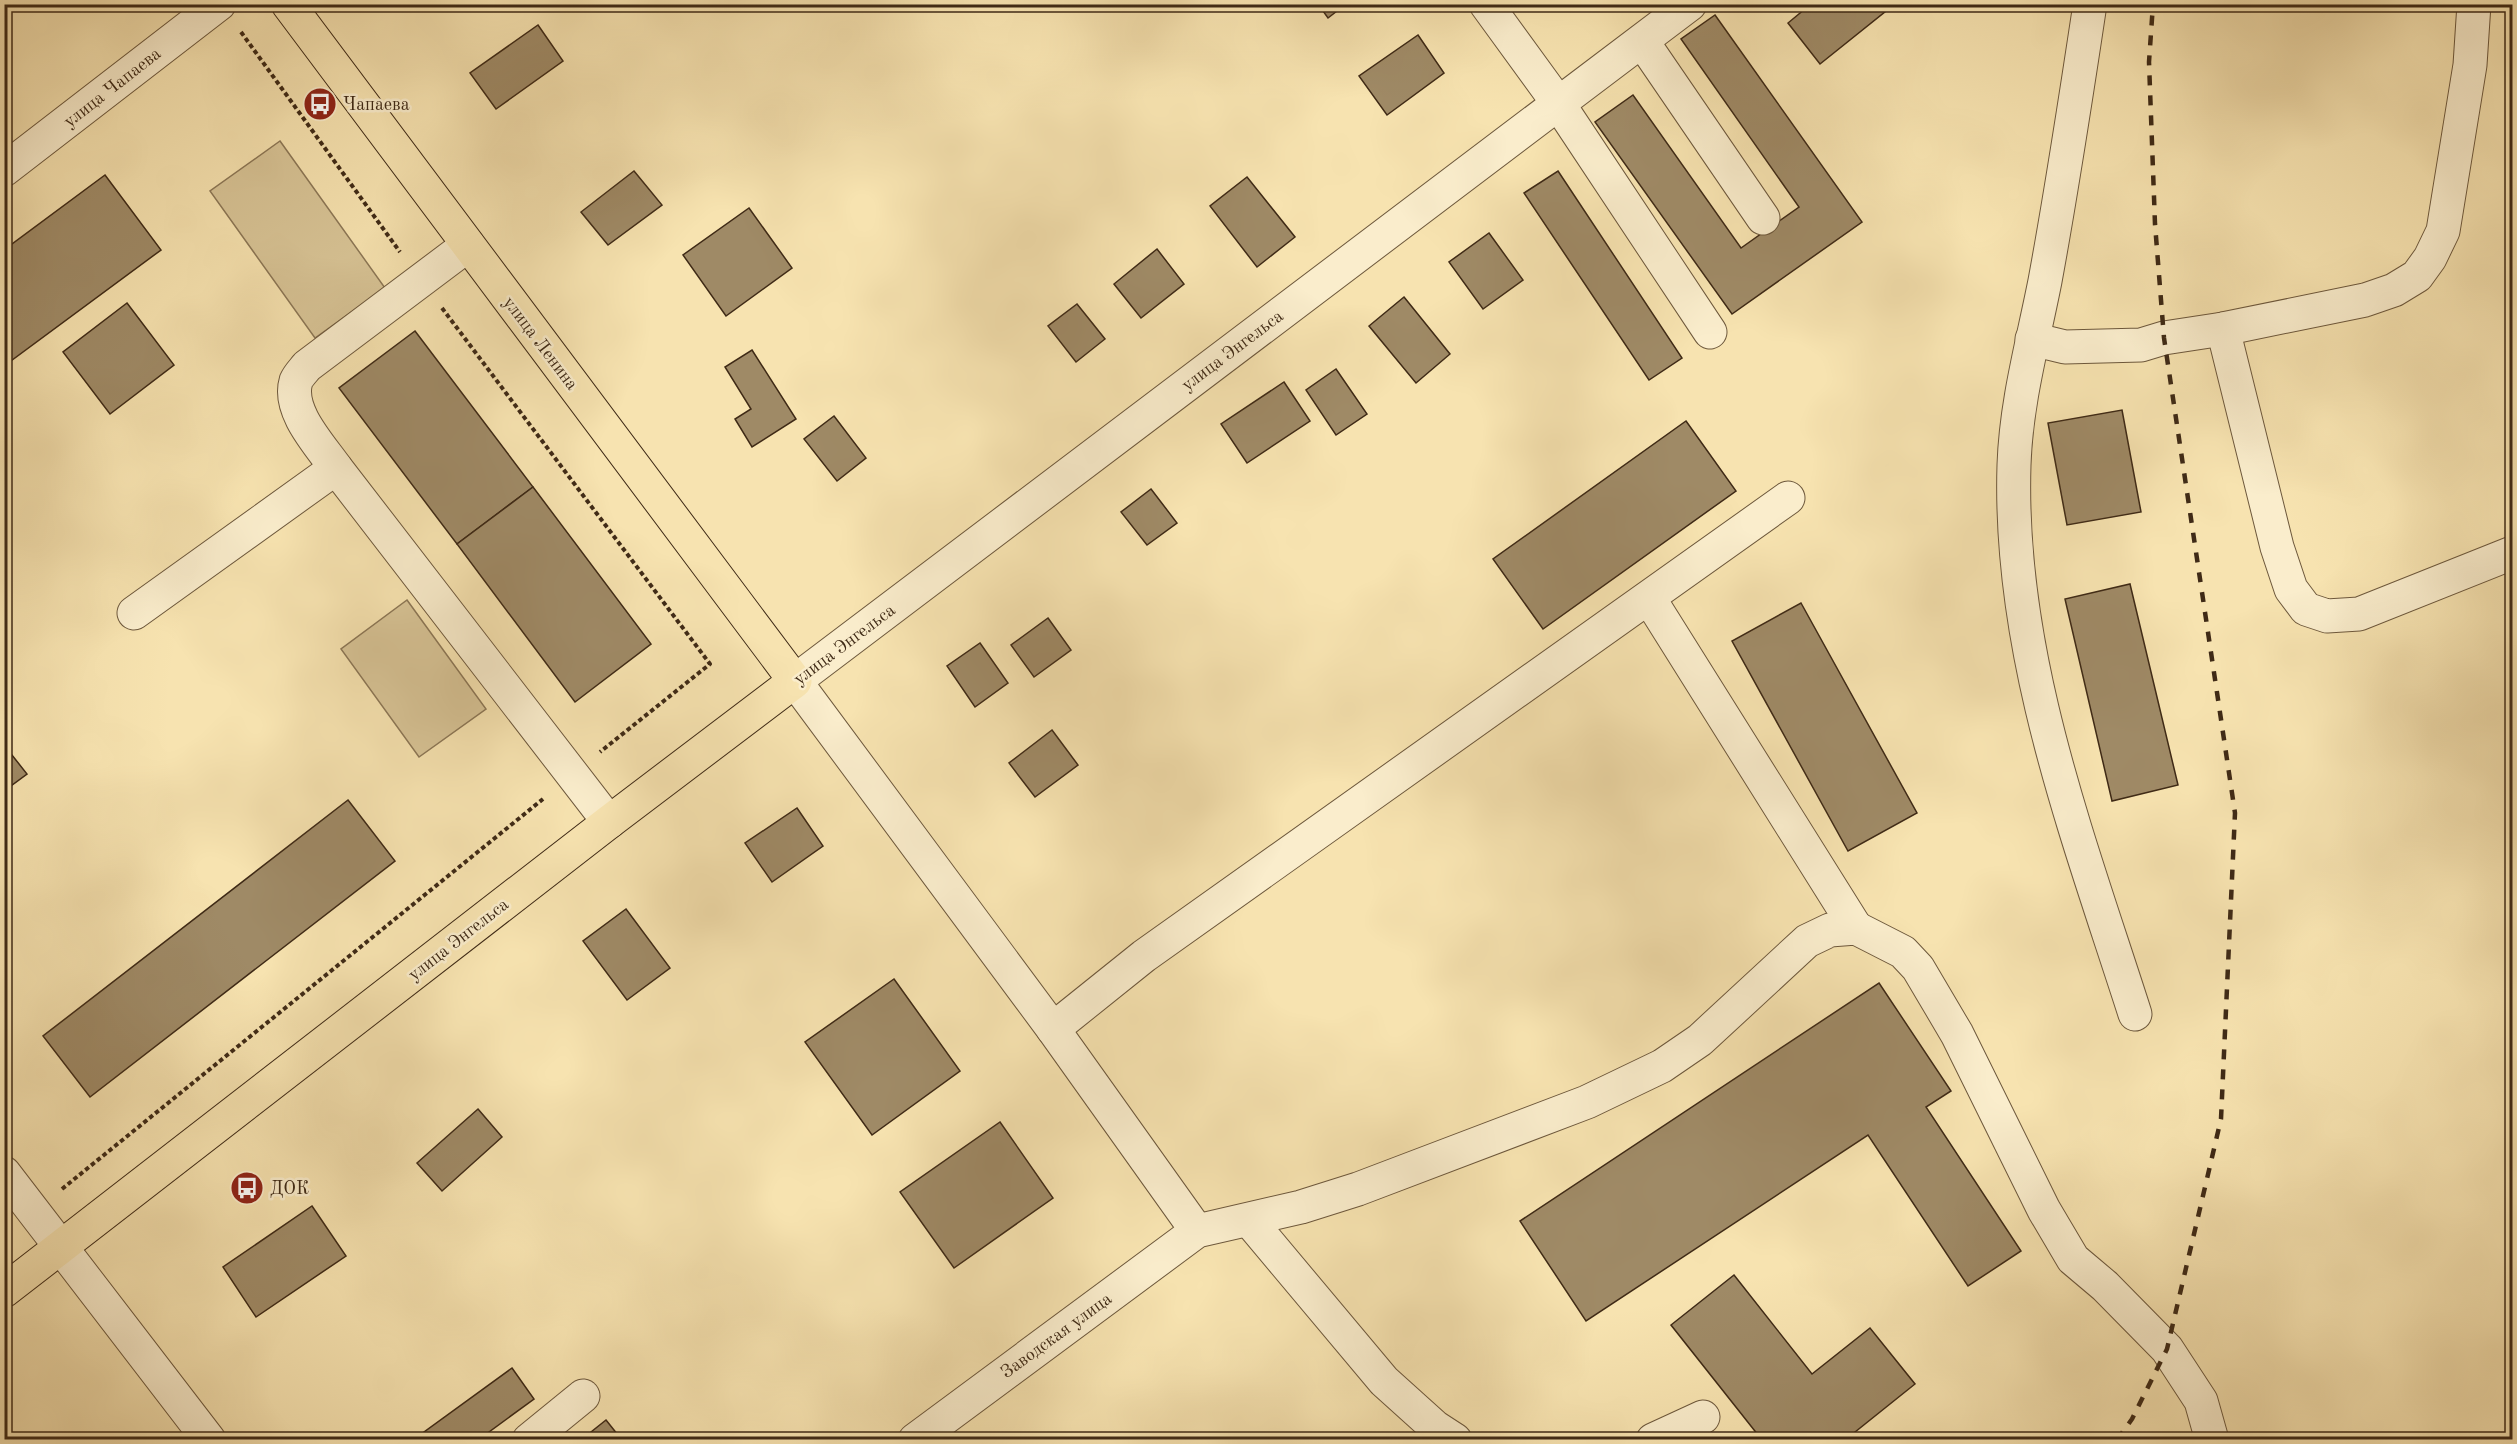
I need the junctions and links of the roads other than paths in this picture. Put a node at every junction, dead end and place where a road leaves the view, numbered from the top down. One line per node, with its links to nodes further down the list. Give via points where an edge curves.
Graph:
1 (288, 4): 11 (main road, улица Ленина)
2 (1486, 4): 8 (street)
3 (1690, 4): 7 (street, улица Энгельса)
4 (2090, 4): 14 (street, via 2056,219)
5 (2474, 4): 12 (street, via 2470,65 2443,231 2417,276 2394,290 2365,300)
6 (227, 14): 9 (street, улица Чапаева)
7 (1642, 41): 8 (street, улица Энгельса); 10 (street)
8 (1558, 103): 13 (street); 20 (street, улица Энгельса)
9 (4, 170)
10 (1763, 218)
11 (468, 245): 15 (street, via 307,366 297,379 294,395 300,415); 20 (main road, улица Ленина)
12 (2223, 329): 14 (street, via 2141,345 2066,347); 17 (street, via 2277,547 2290,589 2306,609 2327,616 2359,614)
13 (1710, 332)
14 (2032, 339): 23 (street, via 2014,464 2017,561 2026,631 2059,778)
15 (336, 468): 19 (street); 21 (street)
16 (1788, 498): 18 (street)
17 (2512, 553)
18 (1649, 598): 22 (street); 24 (street, via 1144,956)
19 (134, 614)
20 (795, 681): 21 (main road, улица Энгельса); 24 (street)
21 (609, 822): 28 (main road, улица Энгельса)
22 (1857, 928): 26 (street, via 1830,930 1807,940 1728,1016 1662,1066 1587,1102 1359,1189); 37 (street, via 1903,952 1918,968 1957,1034 2044,1210 2073,1259 2167,1348 2200,1401)
23 (2135, 1014)
24 (1053, 1029): 27 (street)
25 (4, 1173): 28 (street)
26 (1249, 1220): 27 (street); 35 (street, via 1384,1381)
27 (1197, 1231): 34 (street, Заводская улица)
28 (63, 1247): 29 (main road, улица Энгельса); 32 (street)
29 (4, 1291)
30 (583, 1396): 33 (street)
31 (1703, 1417): 36 (street)
32 (209, 1440)
33 (529, 1440)
34 (915, 1440)
35 (1455, 1440)
36 (1653, 1440)
37 (2212, 1440)

